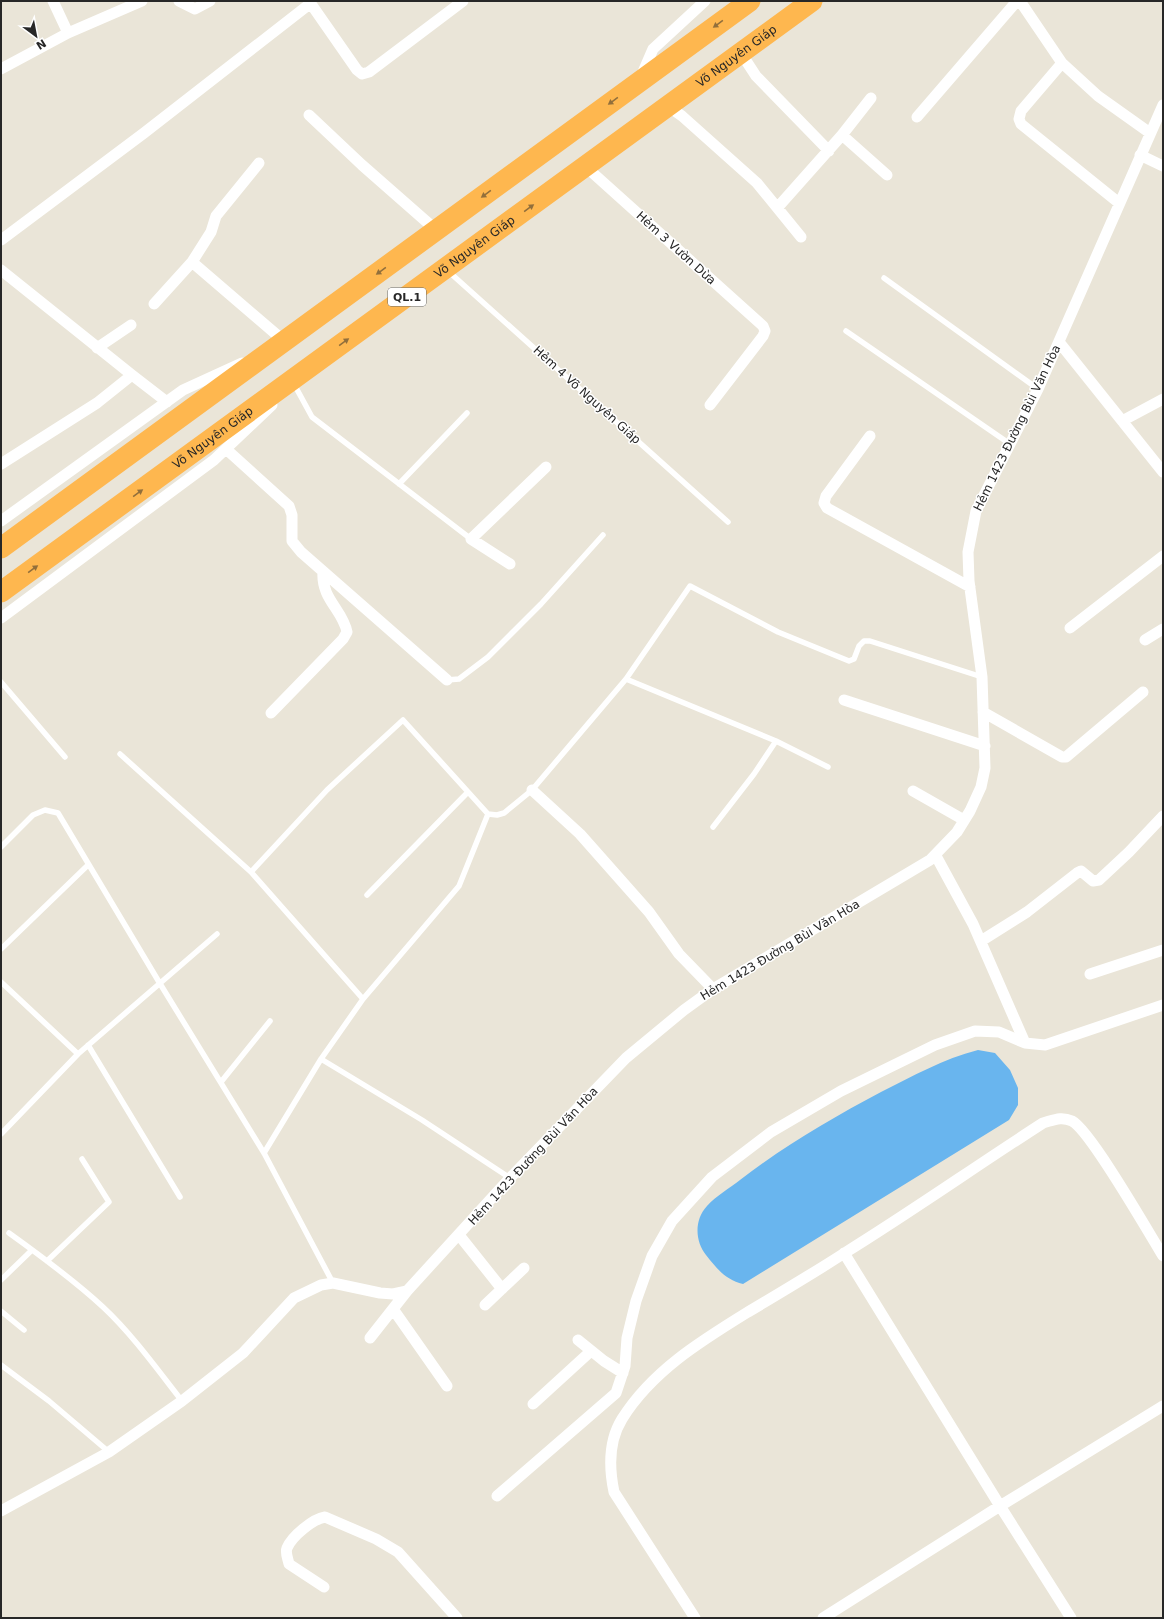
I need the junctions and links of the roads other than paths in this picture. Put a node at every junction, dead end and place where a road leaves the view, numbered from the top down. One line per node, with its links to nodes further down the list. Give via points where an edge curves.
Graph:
1 (53, 1): 11 (street)
2 (142, 1): 11 (street)
3 (179, 1): 4 (street, via 195,9)
4 (210, 1)
5 (463, 1): 10 (street, via 369,72 362,74)
6 (705, 1): 15 (street, via 653,49)
7 (750, 1): 15 (highway, one-way to 15)
8 (812, 1): 12 (highway, Võ Nguyên Giáp / QL.1)
9 (1019, 1): 13 (street); 20 (street)
10 (310, 2): 33 (street, via 144,133)
11 (68, 33): 14 (street)
12 (741, 53): 18 (highway, Võ Nguyên Giáp / QL.1); 23 (street, via 756,76)
13 (1062, 63): 21 (street, via 1098,96); 29 (street, via 1020,110 1021,124)
14 (1, 69)
15 (639, 81): 31 (highway, one-way to 31)
16 (871, 98): 22 (street)
17 (1163, 105): 21 (street, Hẻm 1423 Đường Bùi Văn Hòa)
18 (668, 106): 26 (highway, Võ Nguyên Giáp / QL.1); 30 (street, via 756,183)
19 (309, 115): 31 (street, via 362,166)
20 (917, 117)
21 (1150, 133): 24 (street, Hẻm 1423 Đường Bùi Văn Hòa)
22 (842, 135): 23 (street); 28 (street)
23 (829, 151): 30 (street)
24 (1140, 154): 27 (street); 29 (street, Hẻm 1423 Đường Bùi Văn Hòa)
25 (259, 163): 34 (street, via 216,216 208,238)
26 (585, 166): 35 (highway, Võ Nguyên Giáp / QL.1, one-way to 26); 50 (street, Hẻm 3 Vườn Dừa, via 763,326 763,336)
27 (1163, 166)
28 (887, 175)
29 (1119, 203): 41 (street, Hẻm 1423 Đường Bùi Văn Hòa)
30 (778, 207): 32 (street)
31 (436, 230): 42 (highway, one-way to 42)
32 (801, 237)
33 (1, 240)
34 (192, 262): 38 (street); 42 (street)
35 (445, 269): 44 (highway, Võ Nguyên Giáp / QL.1, one-way to 35); 61 (lane, Hẻm 4 Võ Nguyên Giáp)
36 (1, 270): 43 (street)
37 (884, 278): 47 (lane)
38 (154, 304)
39 (131, 325): 43 (street)
40 (846, 330): 54 (lane)
41 (1059, 342): 47 (street, Hẻm 1423 Đường Bùi Văn Hòa); 52 (street)
42 (281, 344): 49 (street, via 183,390); 64 (highway)
43 (97, 348): 45 (street)
44 (320, 360): 46 (street); 69 (highway, Võ Nguyên Giáp / QL.1, one-way to 44)
45 (132, 376): 49 (street); 56 (street, via 97,403)
46 (294, 384): 55 (street); 59 (lane, via 312,417)
47 (1038, 389): 54 (street, Hẻm 1423 Đường Bùi Văn Hòa)
48 (1163, 399): 52 (street)
49 (167, 402): 60 (street)
50 (710, 405)
51 (468, 413): 59 (lane)
52 (1122, 421): 58 (street)
53 (870, 436): 68 (street, via 826,496 824,503 827,508)
54 (1010, 444): 68 (street, Hẻm 1423 Đường Bùi Văn Hòa, via 976,511 968,552)
55 (226, 449): 67 (street, via 289,506 292,515 292,541); 70 (street)
56 (1, 464)
57 (546, 467): 63 (street)
58 (1162, 468)
59 (399, 484): 63 (lane)
60 (1, 521)
61 (728, 522)
62 (603, 535): 76 (lane, via 541,604 488,657 459,679)
63 (470, 539): 66 (street)
64 (1, 548)
65 (1163, 556): 71 (street)
66 (510, 564)
67 (323, 572): 76 (street); 81 (street, via 325,592 348,632)
68 (970, 587): 74 (street, Hẻm 1423 Đường Bùi Văn Hòa)
69 (1, 592)
70 (1, 618)
71 (1070, 628)
72 (1163, 629): 73 (street)
73 (1145, 640)
74 (982, 677): 75 (lane, via 870,641 864,641 854,659 849,661 778,632 690,586); 80 (street, Hẻm 1423 Đường Bùi Văn Hòa)
75 (626, 679): 82 (lane); 87 (lane)
76 (447, 680)
77 (1, 682): 85 (lane)
78 (1143, 692): 80 (street, via 1062,758)
79 (844, 700): 83 (street)
80 (983, 712): 83 (street, Hẻm 1423 Đường Bùi Văn Hòa)
81 (271, 713)
82 (776, 741): 86 (lane); 93 (lane)
83 (985, 746): 92 (street, Hẻm 1423 Đường Bùi Văn Hòa, via 985,768 981,787)
84 (120, 754): 97 (lane)
85 (66, 757)
86 (828, 767)
87 (532, 790): 90 (lane, via 504,813); 106 (street, via 580,834 649,912 679,954)
88 (912, 791): 92 (street)
89 (467, 793): 90 (lane); 97 (lane, via 403,720 327,790); 98 (lane)
90 (488, 814): 107 (lane, via 459,886)
91 (1163, 816): 100 (street, via 1099,880 1093,881 1085,872 1077,873 1027,912)
92 (964, 820): 95 (street, Hẻm 1423 Đường Bùi Văn Hòa)
93 (713, 827)
94 (1, 847): 96 (lane, via 33,815 45,810 58,813)
95 (936, 856): 100 (street); 106 (street, Hẻm 1423 Đường Bùi Văn Hòa)
96 (88, 865): 101 (lane); 105 (lane)
97 (251, 872): 107 (lane)
98 (367, 895)
99 (216, 934): 105 (lane)
100 (981, 941): 110 (street)
101 (1, 949)
102 (1163, 950): 103 (street)
103 (1090, 974)
104 (1, 982): 112 (lane)
105 (159, 982): 111 (lane); 114 (lane)
106 (713, 989): 118 (street, Hẻm 1423 Đường Bùi Văn Hòa, via 626,1058)
107 (363, 999): 113 (lane)
108 (1163, 1005): 110 (street, via 1045,1045)
109 (270, 1021): 114 (lane)
110 (1025, 1043): 139 (street, via 999,1032 975,1031 935,1045 841,1091 771,1132 712,1177 672,1221 652,1256 627,1338)
111 (88, 1045): 112 (lane); 119 (lane)
112 (78, 1054): 115 (lane)
113 (321, 1059): 116 (lane); 118 (lane, via 422,1120)
114 (221, 1082): 116 (lane)
115 (1, 1134)
116 (264, 1152): 128 (lane)
117 (82, 1159): 125 (lane, via 109,1202)
118 (510, 1178): 121 (street, Hẻm 1423 Đường Bùi Văn Hòa)
119 (180, 1197)
120 (9, 1233): 122 (lane)
121 (459, 1235): 129 (street); 130 (street, Hẻm 1423 Đường Bùi Văn Hòa)
122 (32, 1250): 125 (lane); 127 (lane)
123 (844, 1253): 124 (street, via 1043,1123 1062,1117 1074,1122 1094,1146); 146 (street); 150 (street, via 697,1343 644,1391 622,1420 613,1442 610,1470 614,1492)
124 (1163, 1256)
125 (47, 1261): 141 (lane, via 102,1306)
126 (524, 1268): 129 (street)
127 (1, 1280)
128 (333, 1283): 130 (street, via 380,1293 393,1294); 141 (street, via 321,1285 294,1298 244,1353)
129 (502, 1289): 131 (street)
130 (407, 1290): 132 (street, Hẻm 1423 Đường Bùi Văn Hòa)
131 (485, 1305)
132 (393, 1309): 135 (street, Hẻm 1423 Đường Bùi Văn Hòa); 140 (street)
133 (1, 1310): 134 (lane)
134 (24, 1330)
135 (370, 1338)
136 (578, 1340): 137 (street)
137 (591, 1351): 139 (street); 142 (street)
138 (1, 1365): 144 (lane, via 49,1401)
139 (623, 1373): 145 (street, via 616,1393)
140 (447, 1386)
141 (182, 1401): 144 (street)
142 (533, 1404)
143 (1163, 1406): 146 (street)
144 (109, 1452): 147 (street)
145 (497, 1496)
146 (1000, 1506): 151 (street); 152 (street)
147 (1, 1511)
148 (324, 1587): 149 (street, via 289,1564 287,1556 288,1548 303,1529 317,1519 325,1517 376,1539 398,1552)
149 (457, 1618)
150 (695, 1618)
151 (823, 1618)
152 (1071, 1618)

